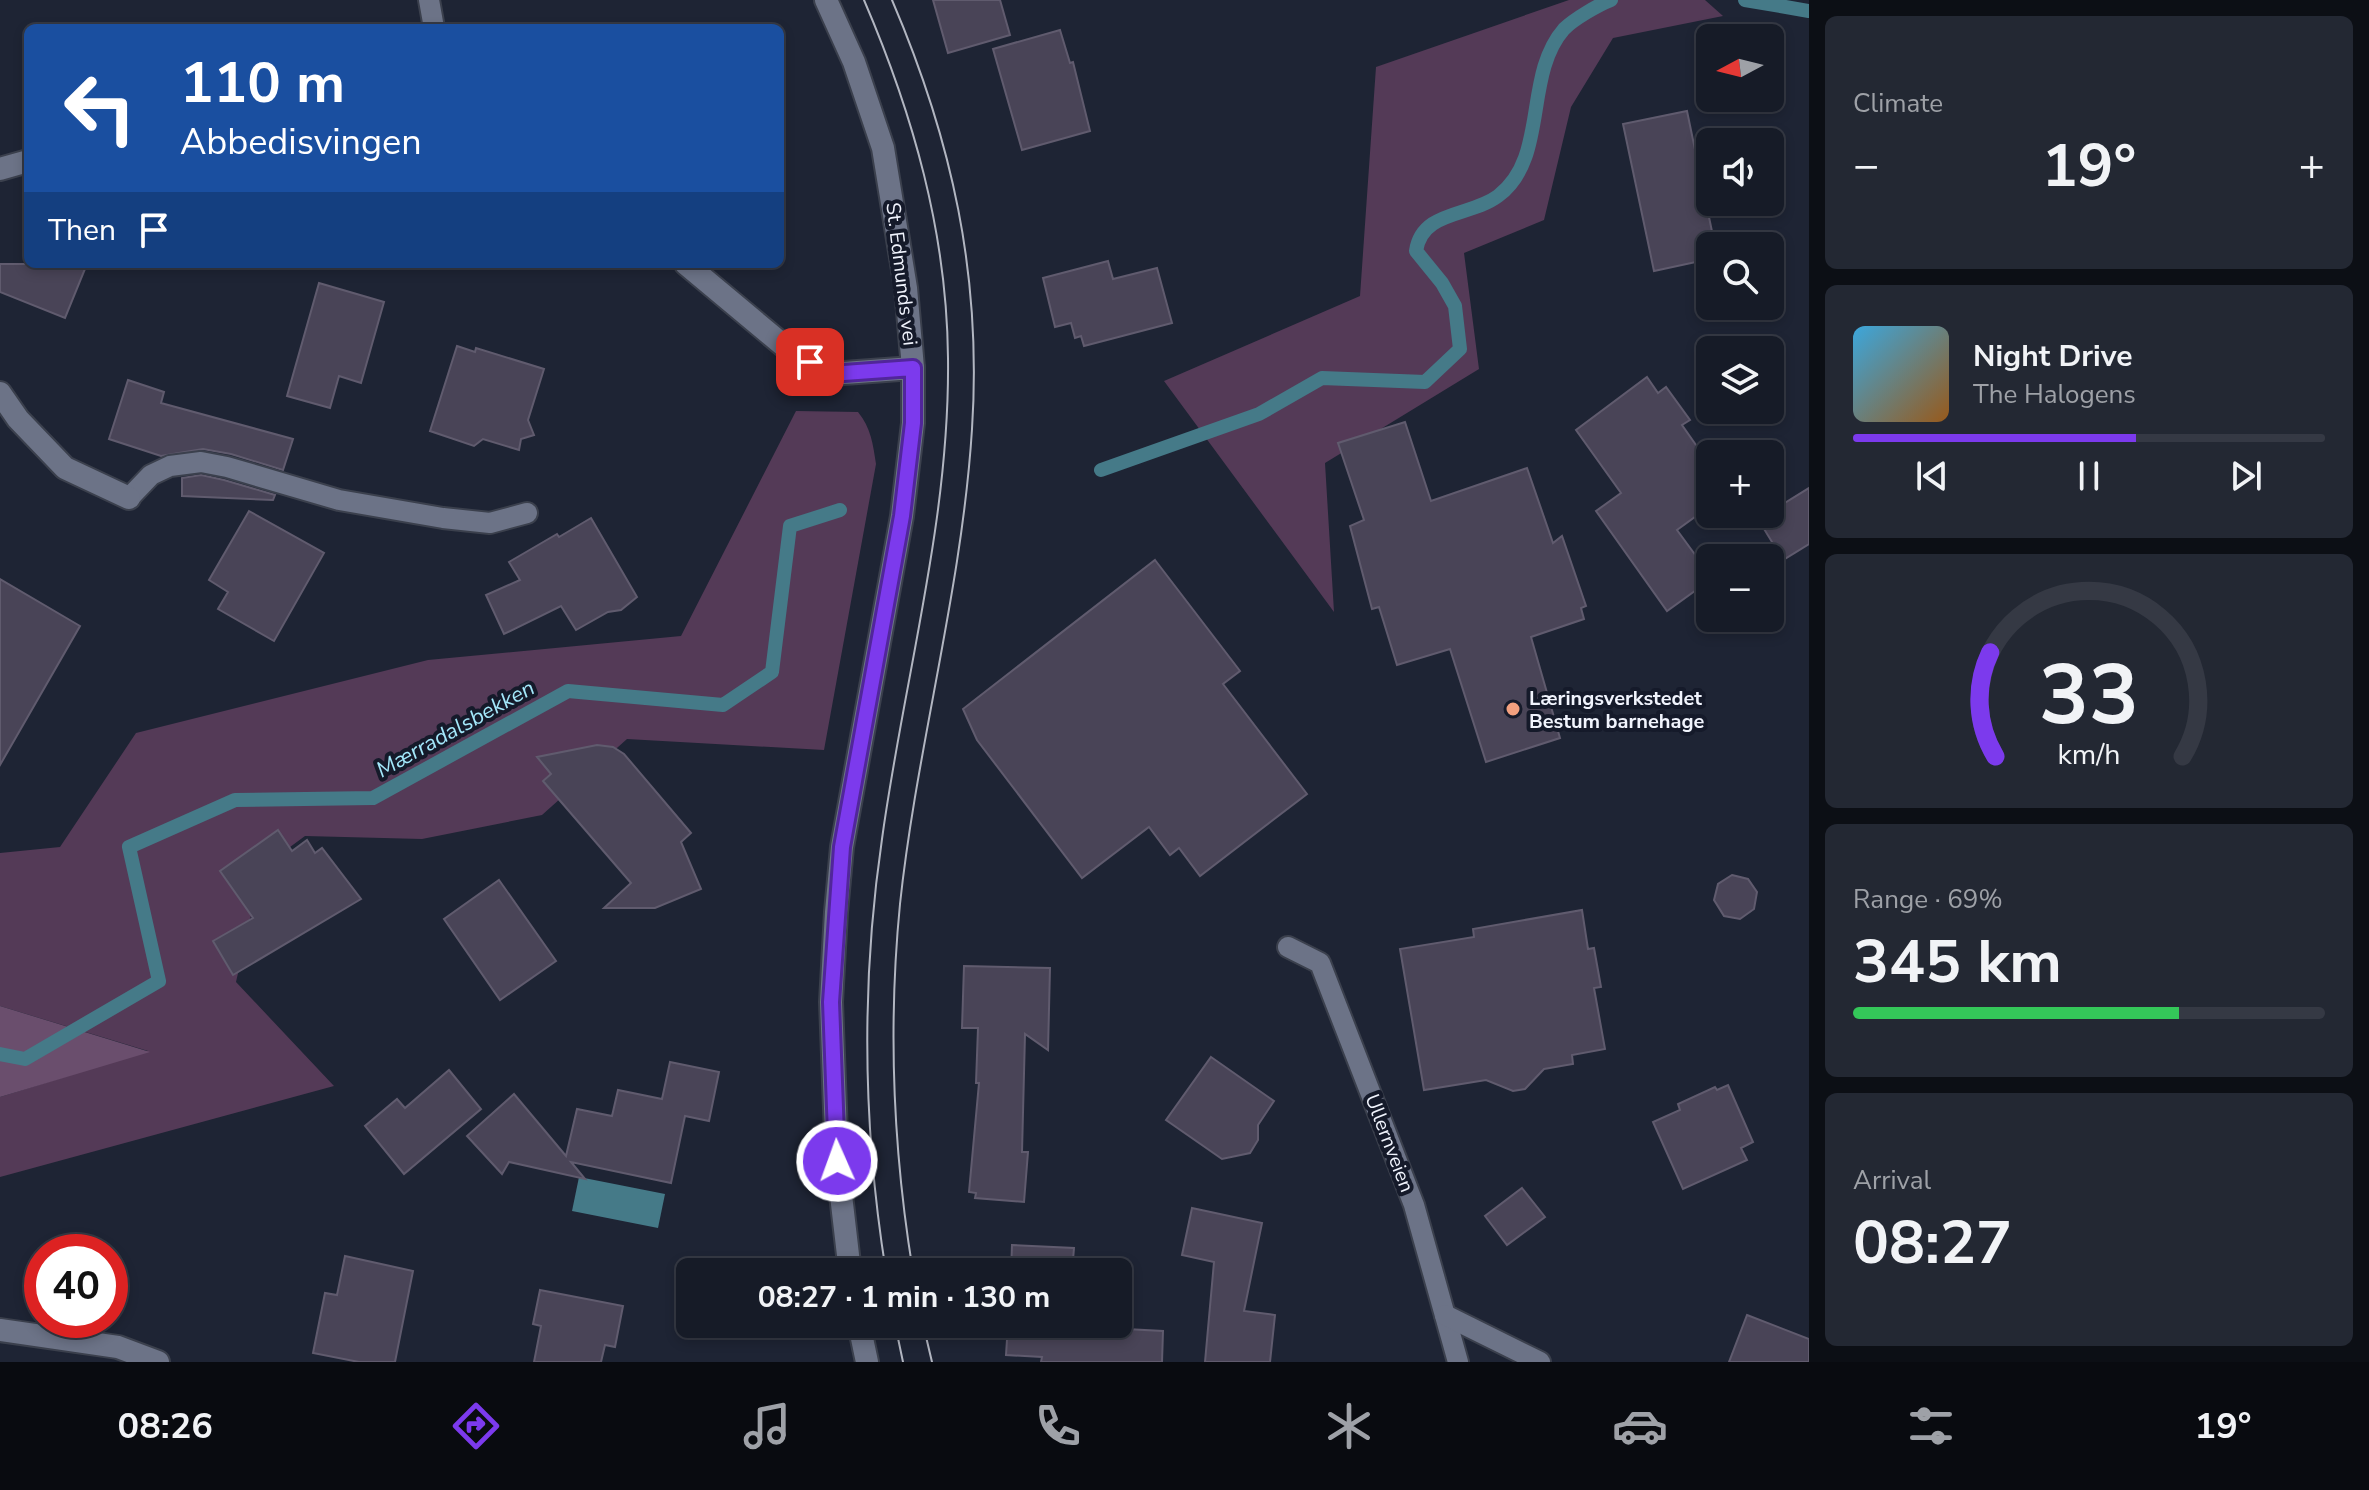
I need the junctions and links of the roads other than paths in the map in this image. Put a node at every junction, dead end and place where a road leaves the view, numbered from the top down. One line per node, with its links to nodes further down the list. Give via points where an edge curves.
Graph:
1 (429, 0): 3 (lane)
2 (826, 0): 7 (street, St. Edmunds vei, via 883,148)
3 (433, 24)
4 (24, 162): 5 (street)
5 (0, 169)
6 (691, 268): 7 (street, via 789,350 830,374)
7 (913, 368): 12 (street, St. Edmunds vei, via 913,423 902,516 842,847 836,912 831,1002 837,1161)
8 (0, 393): 9 (street, via 65,468)
9 (129, 498): 10 (lane, via 151,475 201,462 339,500 443,518 490,523)
10 (527, 513)
11 (1288, 947): 13 (lane, Ullernveien, via 1320,963 1414,1205)
12 (848, 1258)
13 (1445, 1315): 18 (lane, Ullernveien); 19 (lane)
14 (0, 1330): 16 (street, via 118,1347)
15 (862, 1338): 17 (street)
16 (158, 1362)
17 (867, 1362)
18 (1458, 1362)
19 (1540, 1362)

